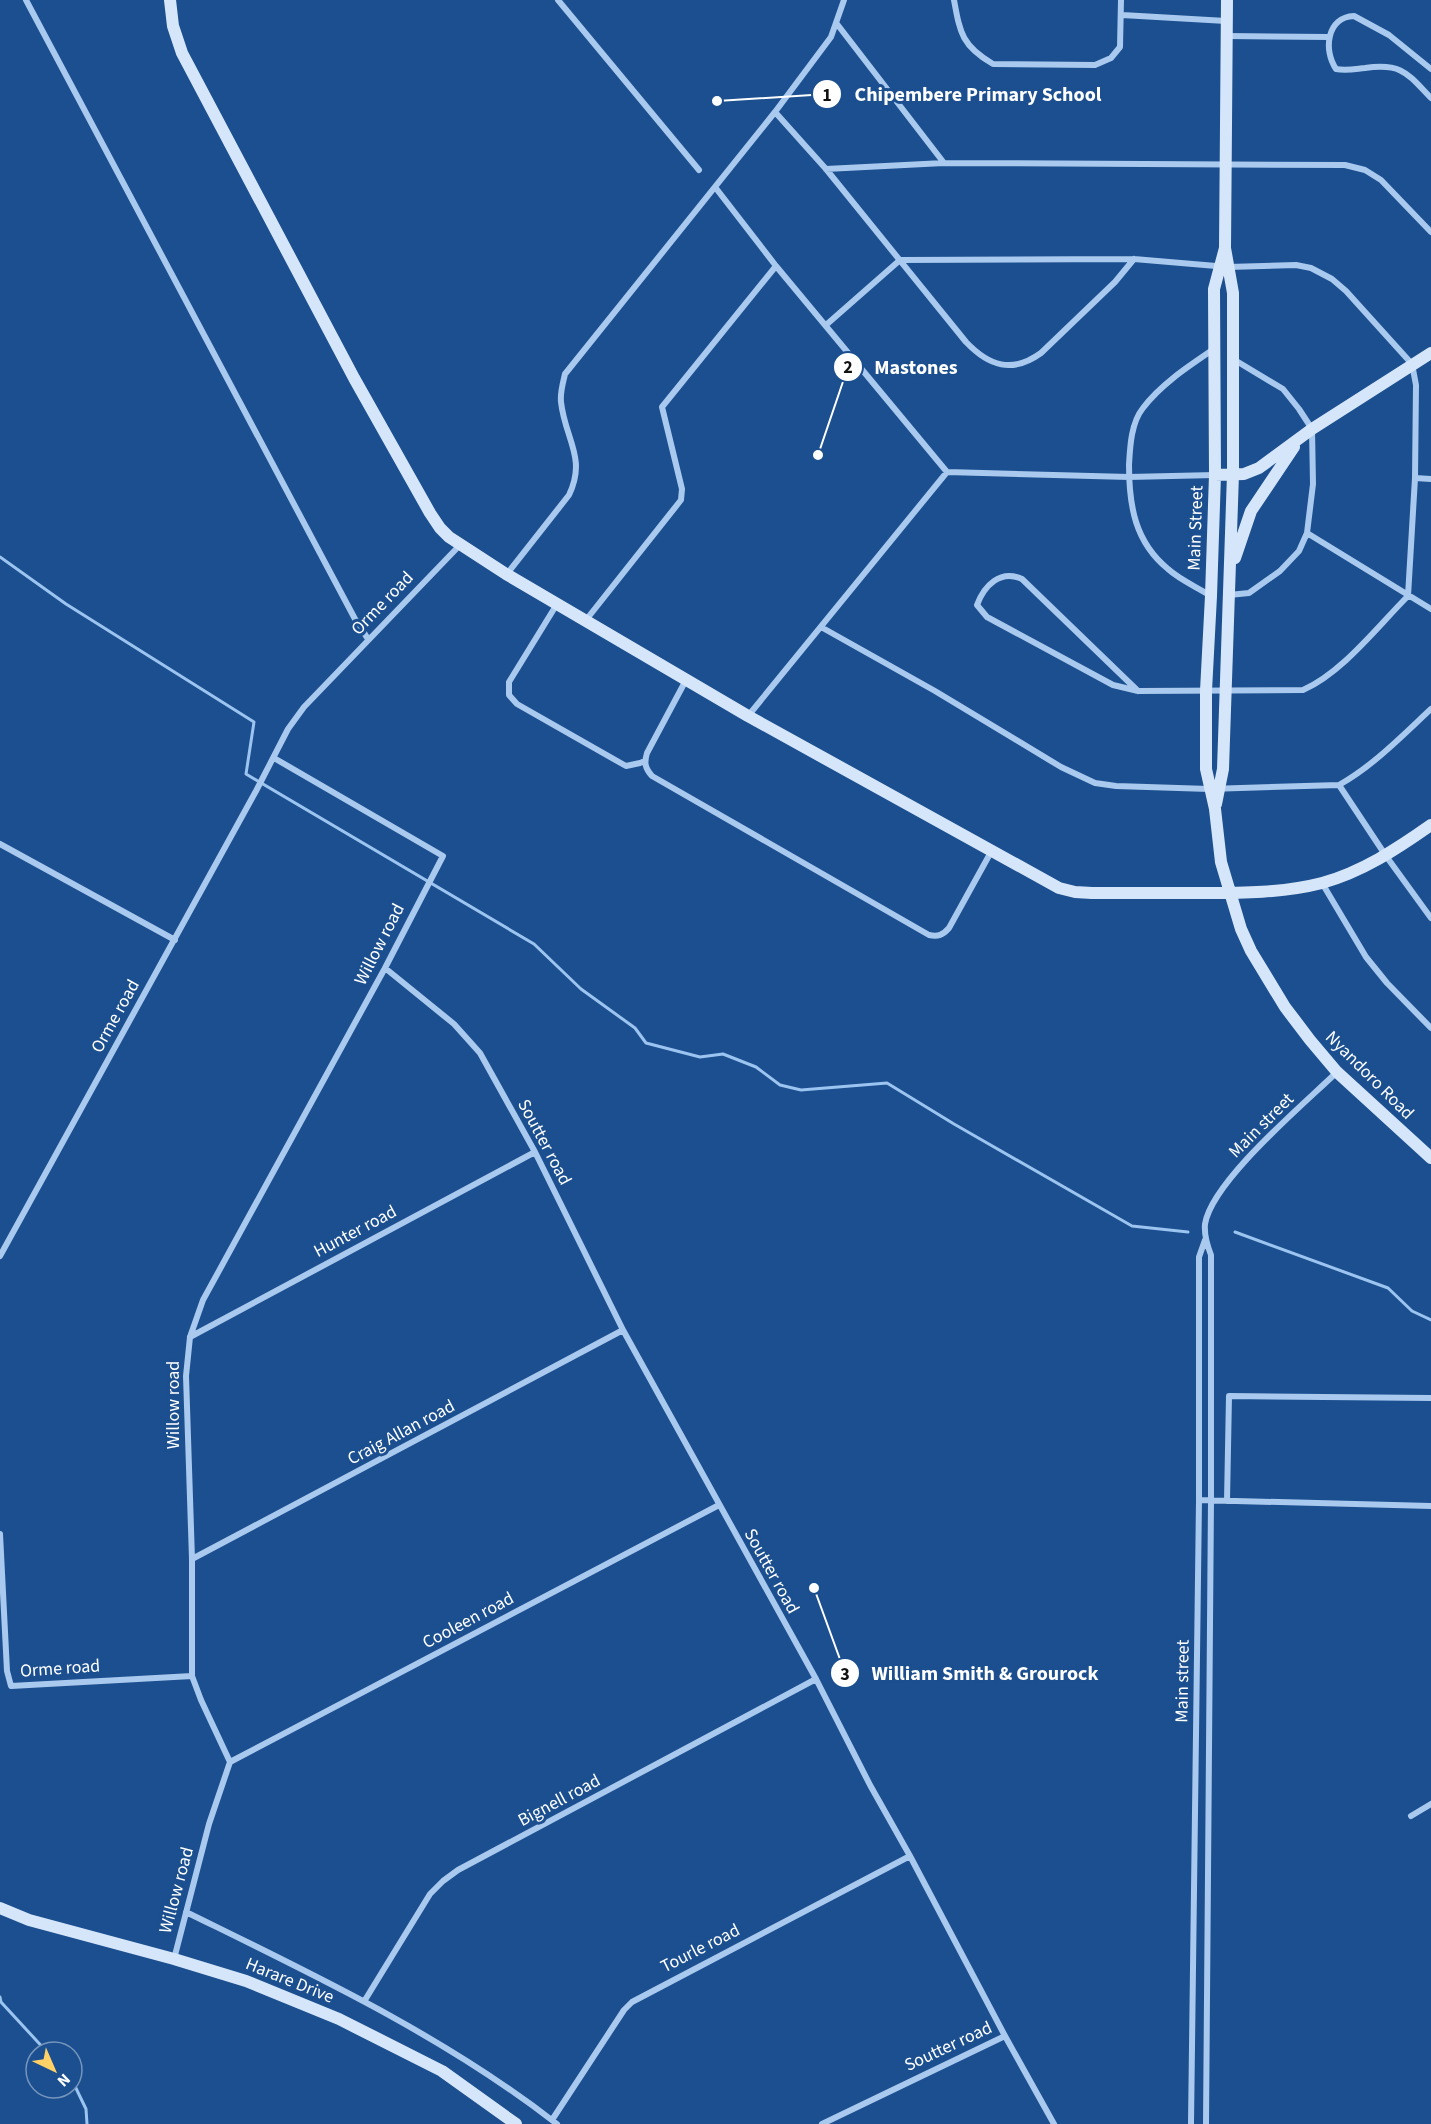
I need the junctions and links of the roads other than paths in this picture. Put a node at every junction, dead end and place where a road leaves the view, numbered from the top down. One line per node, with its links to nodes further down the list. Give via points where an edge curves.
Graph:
1 (26, 0): 50 (street)
2 (170, 0): 40 (street, via 182,53 223,133 430,513)
3 (558, 0): 18 (street)
4 (844, 0): 10 (street)
5 (954, 0): 8 (street, via 960,33 982,58 993,64 1095,65 1112,58 1120,47)
6 (1121, 0): 8 (street)
7 (1227, 0): 9 (street, Main Street)
8 (1122, 15): 9 (street)
9 (1226, 21): 11 (street, Main Street)
10 (837, 24): 15 (street); 16 (street)
11 (1227, 36): 12 (street); 17 (street, Main Street)
12 (1329, 37): 13 (street, via 1341,19 1354,16 1389,35); 14 (street, via 1331,61 1336,69 1393,67 1408,75)
13 (1431, 69)
14 (1431, 98)
15 (775, 112): 19 (street); 20 (street)
16 (944, 163): 17 (street); 19 (street)
17 (1225, 164): 21 (street, via 1345,165 1365,170 1381,180); 25 (street, Main Street)
18 (699, 170)
19 (826, 170): 23 (street)
20 (715, 187): 24 (street); 42 (street, via 565,374 561,404 577,461 574,484)
21 (1431, 232)
22 (1134, 259): 23 (street); 23 (street, via 1041,353 1015,366 997,365 977,354); 25 (street)
23 (900, 260): 26 (street)
24 (776, 266): 26 (street); 48 (street, via 662,407 682,489 681,500)
25 (1224, 267): 27 (street, Main Street, via 1214,289); 29 (street, Main Street, via 1233,293); 30 (street, via 1311,268 1346,291)
26 (826, 325): 33 (street)
27 (1214, 349): 35 (street, Main Street); 36 (street, via 1180,373 1141,410 1130,448)
28 (1431, 353): 30 (street)
29 (1232, 359): 31 (street, via 1283,389); 34 (street, Main Street)
30 (1412, 364): 31 (street); 37 (street, via 1416,385)
31 (1312, 429): 32 (street); 39 (street, via 1313,484)
32 (1298, 441): 34 (street, via 1260,468); 41 (street, via 1251,511)
33 (947, 472): 36 (street); 49 (street)
34 (1233, 474): 35 (street); 41 (street, Main Street)
35 (1215, 475): 36 (street); 44 (street, Main Street)
36 (1129, 477): 44 (street, via 1132,508 1139,534 1148,548 1169,570)
37 (1416, 478): 38 (street); 45 (street)
38 (1431, 479)
39 (1307, 533): 43 (street, via 1299,551 1280,571 1248,593); 45 (street)
40 (460, 545): 42 (street); 50 (street, Orme road)
41 (1231, 569): 43 (street, Main Street)
42 (506, 574): 46 (street)
43 (1229, 595): 52 (street, Main Street)
44 (1211, 596): 54 (street, Main Street)
45 (1408, 596): 47 (street); 52 (street, via 1317,684 1303,690)
46 (558, 603): 48 (street); 58 (street, via 509,681 509,695 517,704 626,766)
47 (1431, 609)
48 (586, 620): 51 (street)
49 (821, 627): 56 (street); 60 (street, via 1095,783)
50 (368, 639): 57 (street, Orme road, via 304,707)
51 (686, 679): 56 (street); 58 (street)
52 (1225, 690): 54 (street); 60 (street, Main Street, via 1223,769)
53 (1138, 691): 53 (street, via 1022,579 1009,574 1002,576 981,594 978,605 987,617 1113,686); 54 (street)
54 (1206, 691): 60 (street, Main Street, via 1206,769)
55 (1431, 709): 59 (street, via 1356,776)
56 (748, 716): 63 (street)
57 (274, 758): 68 (street, Orme road); 70 (street, Willow road, via 443,856)
58 (645, 761): 63 (street, via 646,769 660,781 928,935 936,937 949,928)
59 (1339, 785): 60 (street); 64 (street)
60 (1214, 789): 66 (street, Main Street, via 1221,862)
61 (1431, 825): 64 (street)
62 (0, 844): 68 (street)
63 (991, 852): 66 (street, via 1059,888 1075,892)
64 (1386, 856): 65 (street); 67 (street)
65 (1322, 883): 66 (street); 71 (street, via 1366,957)
66 (1229, 893): 69 (street, Main Street)
67 (1431, 918)
68 (174, 940): 76 (street, Orme road)
69 (1251, 951): 72 (street, Nyandoro Road, via 1285,1006)
70 (385, 968): 73 (street, Soutter road, via 468,1038); 78 (street, Willow road, via 202,1300)
71 (1431, 1028)
72 (1337, 1072): 74 (street, Nyandoro Road); 75 (street, Main street, via 1245,1160 1210,1207)
73 (535, 1152): 77 (street, Soutter road); 78 (street, Hunter road)
74 (1431, 1158)
75 (1205, 1239): 80 (street, Main street, via 1199,1257); 81 (street, Main street, via 1211,1256)
76 (0, 1256)
77 (623, 1330): 83 (street, Soutter road); 86 (street, Craig Allan road)
78 (190, 1337): 86 (street, Willow road, via 186,1376)
79 (1431, 1398): 82 (street, via 1229,1395)
80 (1199, 1500): 81 (street); 104 (street, Main street)
81 (1211, 1500): 82 (street); 105 (street, Main street)
82 (1227, 1501): 84 (street)
83 (719, 1505): 88 (street, Soutter road); 89 (street, Cooleen road)
84 (1431, 1506)
85 (0, 1534): 87 (street, Orme road, via 11,1686)
86 (192, 1559): 87 (street, Willow road)
87 (192, 1676): 89 (street, Willow road)
88 (816, 1679): 92 (street, Soutter road); 98 (street, Bignell road, via 458,1870 430,1894)
89 (230, 1762): 94 (street, Willow road)
90 (1431, 1804): 91 (street)
91 (1411, 1816)
92 (910, 1856): 99 (street, Soutter road); 100 (street, Tourle road, via 632,2002)
93 (0, 1908): 96 (street, Harare Drive)
94 (186, 1912): 97 (street, Willow road); 98 (street)
95 (0, 1919): 96 (street, Harare Drive)
96 (29, 1920): 97 (street, Harare Drive)
97 (174, 1959): 101 (street, Harare Drive, via 246,1981 339,2019 442,2071)
98 (365, 2000): 100 (street, via 452,2051)
99 (1005, 2036): 102 (street, Soutter road); 103 (street)
100 (555, 2122)
101 (516, 2124)
102 (822, 2124)
103 (1054, 2124)
104 (1191, 2124)
105 (1206, 2124)

